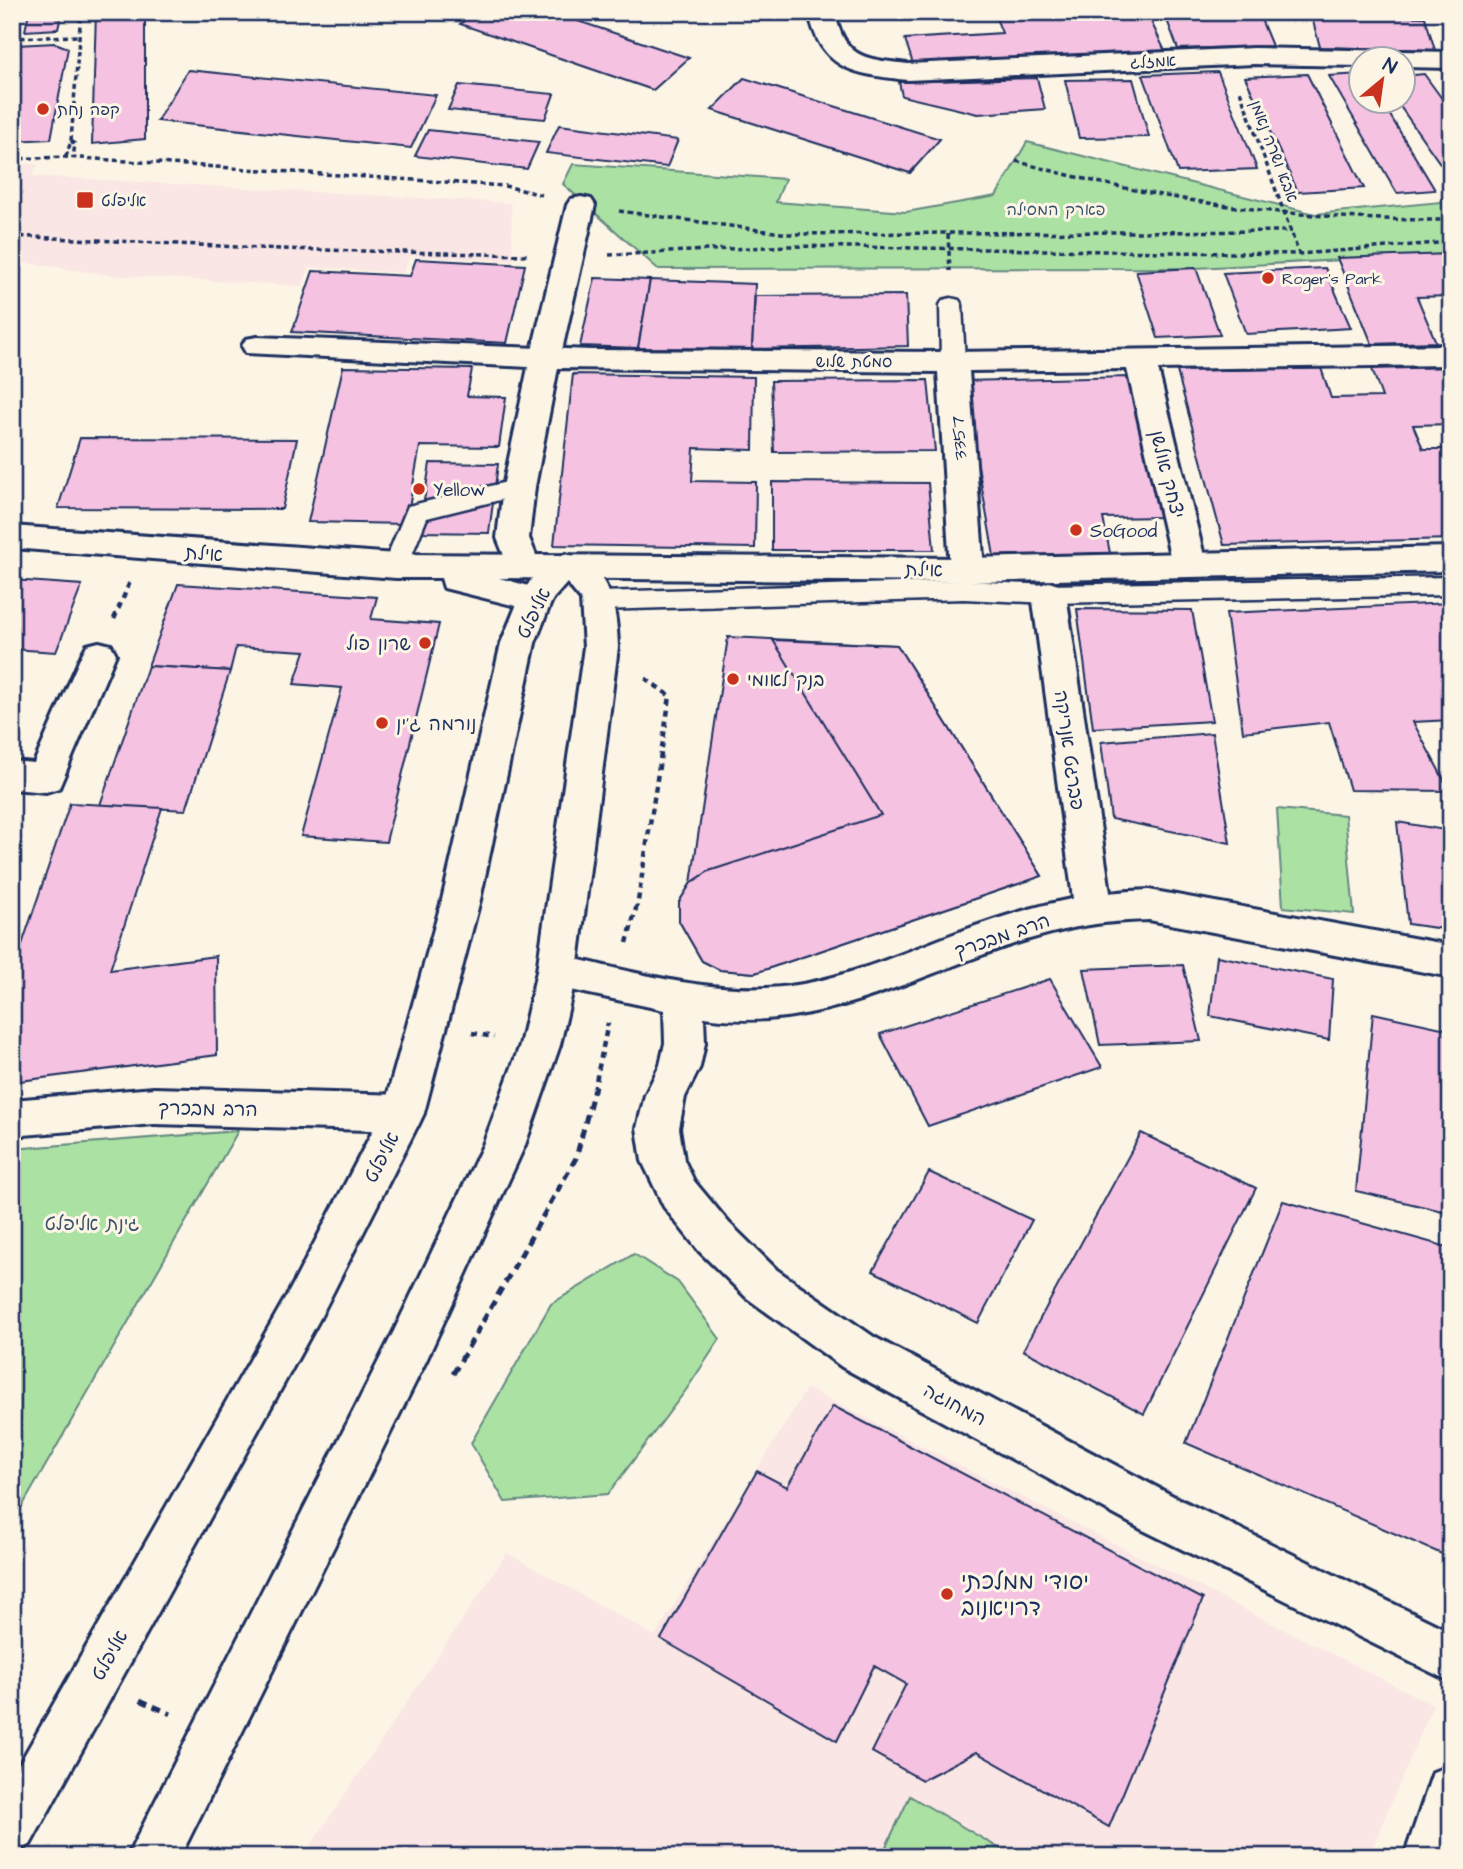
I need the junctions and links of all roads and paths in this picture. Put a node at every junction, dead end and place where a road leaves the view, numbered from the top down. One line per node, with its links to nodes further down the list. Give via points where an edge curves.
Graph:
1 (81, 12): 3 (path)
2 (822, 12): 5 (street, אמזלג, via 828,39 838,51 857,62 908,72)
3 (77, 36): 4 (path); 7 (path)
4 (12, 38)
5 (1227, 58): 6 (street, אמזלג); 13 (path, אבא ושרה נאמן)
6 (1451, 60)
7 (71, 141): 8 (path); 9 (path, via 75,144)
8 (65, 157): 9 (path); 10 (path)
9 (73, 158): 12 (path, via 505,186)
10 (12, 159)
11 (1016, 161): 13 (path, via 1138,194)
12 (581, 205): 15 (path, via 789,234); 20 (street, אליפלט)
13 (1287, 216): 14 (path); 15 (path, אבא ושרה נאמן)
14 (1451, 220)
15 (1292, 230): 18 (path, אבא ושרה נאמן)
16 (12, 236): 19 (path)
17 (1451, 242): 18 (path)
18 (1299, 254): 20 (path, via 789,246)
19 (533, 256)
20 (571, 256): 24 (street, אליפלט)
21 (951, 305): 26 (lane, 3357)
22 (257, 346): 24 (street, סמטת שלוש)
23 (1451, 355): 25 (street, סמטת שלוש)
24 (545, 359): 26 (street, סמטת שלוש); 27 (street, אליפלט)
25 (1140, 359): 26 (street, סמטת שלוש); 34 (street, יצחק אולשן)
26 (954, 362): 33 (street, 3357)
27 (519, 487): 31 (lane, via 416,512); 35 (street, אליפלט, via 513,538)
28 (12, 537): 29 (street, אילת)
29 (144, 549): 31 (street, אילת); 39 (path)
30 (1451, 559): 34 (street, אילת)
31 (396, 566): 35 (street, אילת)
32 (566, 566): 33 (street, אילת); 35 (street, אליפלט, via 546,583); 38 (street, via 591,584)
33 (967, 570): 34 (street, אילת)
34 (1193, 577): 36 (lane, אילת); 37 (lane, אילת)
35 (530, 582): 47 (street, אליפלט, via 461,900)
36 (1451, 586)
37 (1049, 594): 38 (lane, אילת, via 964,590); 42 (street, פברגט אנריקה)
38 (600, 601): 44 (street, via 601,647)
39 (99, 654): 41 (street, via 46,778)
40 (670, 696): 45 (path, via 638,901)
41 (12, 775)
42 (1093, 906): 43 (street, הרב מבכרך, via 1149,905); 46 (street, הרב מבכרך, via 802,1000 774,1004)
43 (1451, 961)
44 (557, 971): 45 (street, הרב מבכרך); 51 (street, via 540,1045 504,1145 410,1346)
45 (617, 983): 46 (street, הרב מבכרך)
46 (684, 997): 49 (street, המחוגה, via 685,1044 658,1128 663,1161 705,1227 762,1284 858,1352 1158,1513)
47 (403, 1113): 48 (street, הרב מבכרך, via 154,1106); 50 (street, אליפלט, via 305,1304)
48 (12, 1118)
49 (1451, 1658)
50 (95, 1680): 51 (path); 53 (street, אליפלט)
51 (216, 1734): 54 (street)
52 (1451, 1790): 55 (street)
53 (12, 1827)
54 (153, 1857)
55 (1430, 1857)

